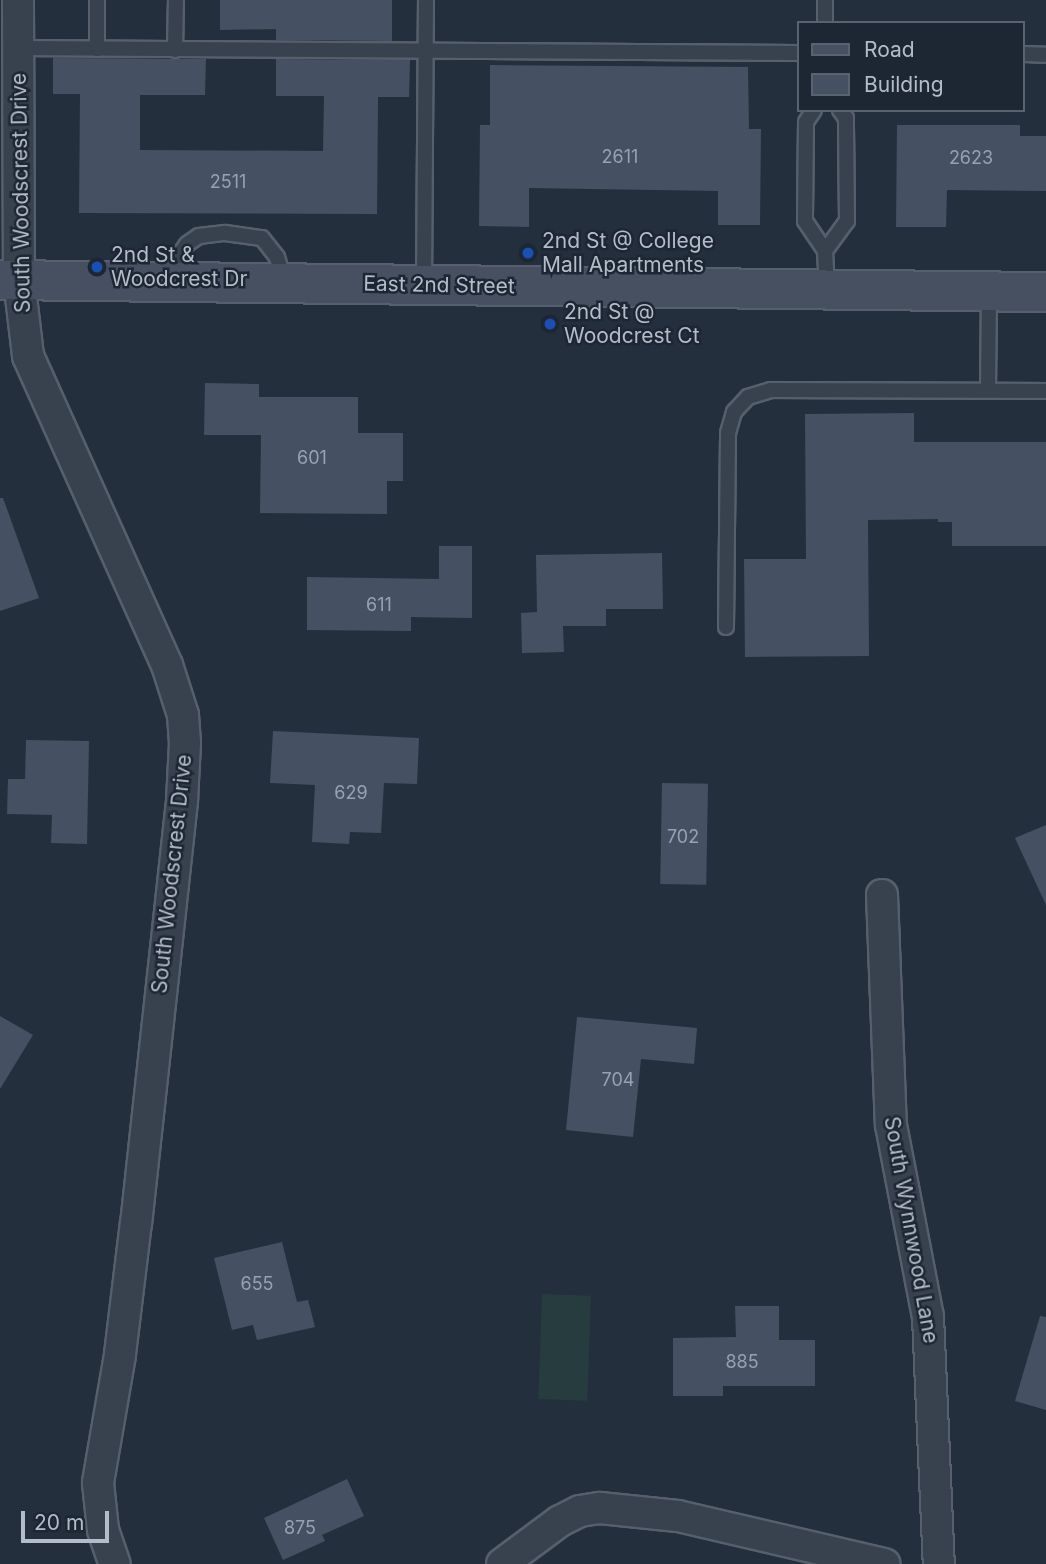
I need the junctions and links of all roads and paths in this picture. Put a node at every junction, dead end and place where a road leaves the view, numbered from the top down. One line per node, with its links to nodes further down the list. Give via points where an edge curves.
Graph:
1 (18, 0): 7 (street, South Woodscrest Drive)
2 (97, 0): 8 (lane)
3 (176, 0): 9 (lane)
4 (426, 0): 10 (lane)
5 (825, 0): 6 (lane)
6 (825, 21)
7 (18, 48): 8 (lane); 17 (street, South Woodscrest Drive)
8 (97, 49): 9 (lane)
9 (175, 50): 10 (lane)
10 (426, 52): 11 (lane); 20 (lane)
11 (797, 53)
12 (1025, 54): 13 (lane)
13 (1046, 55)
14 (813, 112): 16 (lane, via 806,122 805,222)
15 (841, 112): 16 (lane, via 846,118 847,222)
16 (825, 251): 21 (lane)
17 (9, 280): 18 (street, East 2nd Street); 28 (street, South Woodscrest Drive, via 28,356 167,665 184,729 182,801 135,1235 99,1483 103,1530)
18 (170, 282): 19 (street, East 2nd Street); 19 (lane, via 187,244 199,236 225,233 262,238 277,257)
19 (284, 283): 20 (street, East 2nd Street)
20 (424, 285): 21 (street, East 2nd Street)
21 (827, 290): 22 (street, East 2nd Street)
22 (989, 292): 23 (street, East 2nd Street); 24 (lane)
23 (1046, 292)
24 (988, 390): 25 (lane); 26 (lane, via 771,390 748,397 734,412 728,433)
25 (1046, 391)
26 (726, 627)
27 (882, 895): 31 (street, South Wynnwood Lane, via 891,1125 928,1317)
28 (116, 1564)
29 (502, 1564): 30 (street, via 560,1521 600,1508 678,1516)
30 (885, 1564)
31 (939, 1564)

